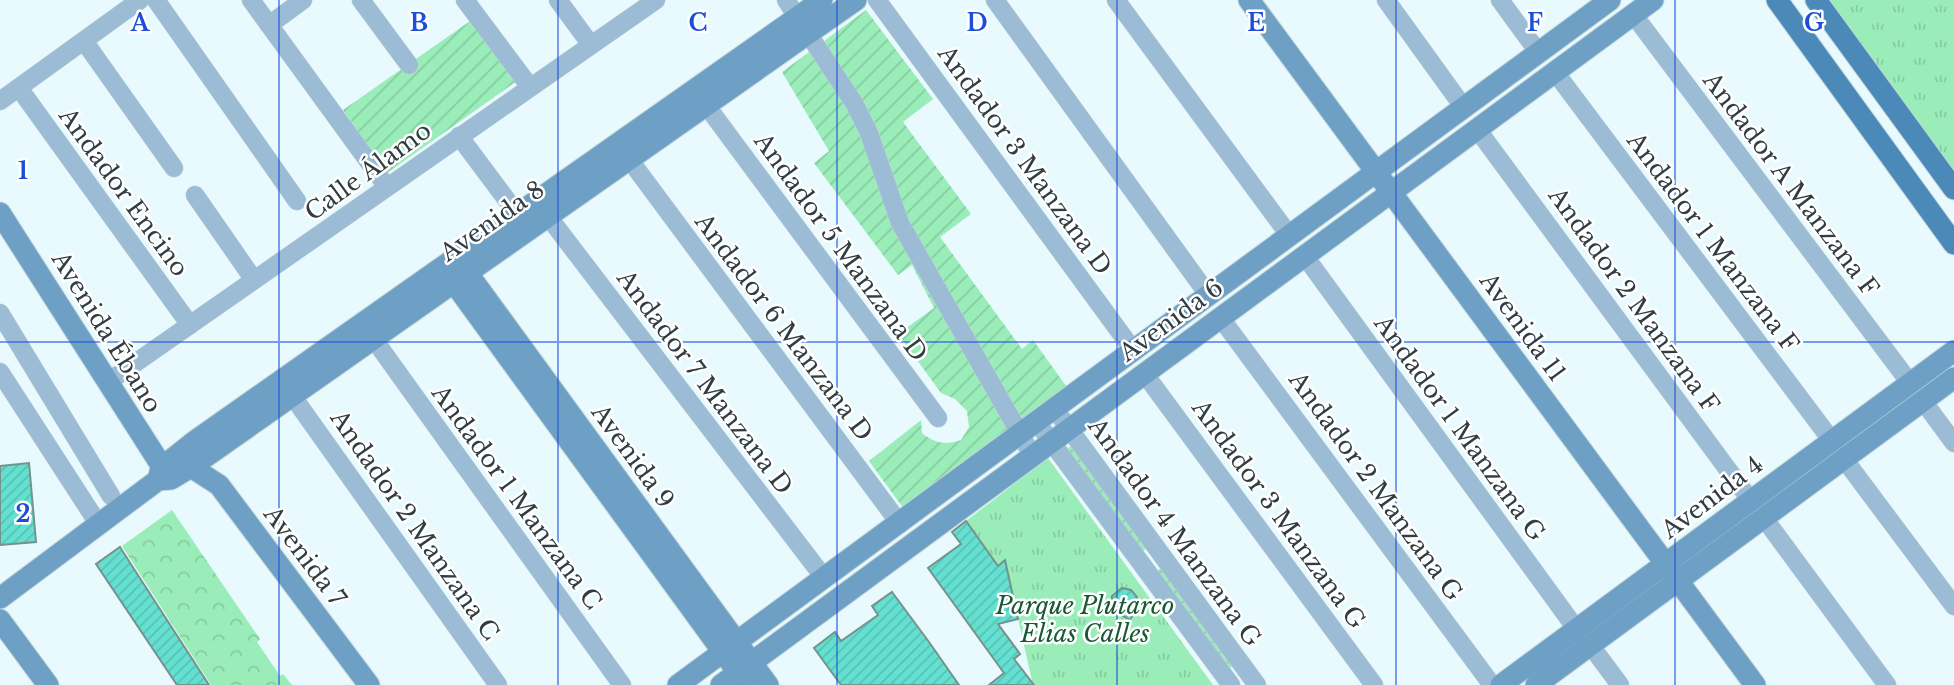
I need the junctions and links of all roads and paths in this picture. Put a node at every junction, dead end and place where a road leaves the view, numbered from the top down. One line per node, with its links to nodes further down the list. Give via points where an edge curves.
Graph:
1 (140, 0): 24 (street)
2 (156, 0): 43 (street)
3 (251, 0): 23 (street)
4 (303, 0): 23 (street)
5 (361, 0): 27 (street)
6 (465, 0): 29 (street)
7 (558, 0): 25 (street)
8 (656, 0): 25 (street, Calle Álamo)
9 (822, 0): 22 (street, Avenida 8)
10 (856, 0): 22 (street, Avenida 8)
11 (877, 0): 57 (street, Andador 3 Manzana D)
12 (995, 0): 52 (street)
13 (1116, 0): 47 (street)
14 (1249, 0): 38 (street, Avenida 11)
15 (1386, 0): 33 (street)
16 (1500, 0): 26 (street)
17 (1609, 0): 26 (street, Avenida 6)
18 (1653, 0): 21 (street, Avenida 6)
19 (1777, 0): 48 (main road)
20 (1816, 0): 40 (main road)
21 (1633, 14): 28 (street, Avenida 6); 63 (street, Andador A Manzana F)
22 (798, 17): 32 (street, Avenida 8); 45 (street, Avenida 8); 68 (street, via 869,133 900,223)
23 (269, 25): 39 (street)
24 (83, 41): 30 (street); 37 (street)
25 (591, 45): 29 (street, Calle Álamo)
26 (1538, 52): 33 (street, Avenida 6)
27 (409, 65)
28 (1555, 72): 34 (street, Avenida 6); 71 (street, Andador 1 Manzana F)
29 (530, 87): 35 (street, Calle Álamo)
30 (19, 88): 31 (street); 55 (street, Andador Encino)
31 (0, 101)
32 (706, 105): 36 (street, Avenida 8); 67 (street, Andador 5 Manzana D)
33 (1464, 108): 38 (street, Avenida 6)
34 (1477, 128): 41 (street, Avenida 6); 77 (street, Andador 2 Manzana F)
35 (459, 136): 39 (street, Calle Álamo); 45 (street)
36 (629, 159): 46 (street, Avenida 8); 78 (street, Andador 6 Manzana D)
37 (174, 168)
38 (1376, 172): 41 (street, Avenida 11); 47 (street, Avenida 6)
39 (387, 187): 51 (street, Calle Álamo)
40 (1954, 189)
41 (1390, 192): 49 (street, Avenida 6); 82 (street, Avenida 11)
42 (195, 195): 51 (street)
43 (297, 201)
44 (0, 213): 62 (street, Avenida Ébano)
45 (518, 215): 50 (street, Avenida 8)
46 (547, 215): 50 (street, Avenida 8); 83 (street, Andador 7 Manzana D)
47 (1290, 235): 52 (street, Avenida 6)
48 (1954, 244)
49 (1304, 255): 54 (street, Avenida 6); 87 (street, Andador 1 Manzana G)
50 (454, 269): 56 (street, Avenida 8); 75 (street, Avenida 8); 88 (street, Avenida 9)
51 (254, 280): 55 (street, Calle Álamo)
52 (1209, 296): 57 (street, Avenida 6)
53 (0, 313): 76 (street)
54 (1220, 317): 60 (street, Avenida 6); 100 (street, Andador 2 Manzana G)
55 (190, 325): 62 (street, Calle Álamo)
56 (373, 338): 64 (street, Avenida 8); 95 (street, Andador 1 Manzana C)
57 (1133, 350): 66 (street, Avenida 6)
58 (1954, 351): 63 (street, Avenida 4)
59 (0, 372): 79 (street)
60 (1144, 373): 69 (street, Avenida 6); 99 (street, Andador 3 Manzana G)
61 (1954, 378): 65 (street, Avenida 4)
62 (108, 382): 75 (street, Avenida Ébano)
63 (1910, 383): 71 (street, Avenida 4)
64 (291, 394): 75 (street, Avenida 8); 94 (street, Andador 2 Manzana C)
65 (1923, 401): 72 (street); 74 (street, Avenida 4)
66 (1054, 408): 68 (street, Avenida 6); 69 (street, Andador 4 Manzana G)
67 (938, 418)
68 (1028, 427): 70 (street, Andador 4 Manzana G); 73 (street); 78 (street, Avenida 6)
69 (1069, 428): 70 (street, Avenida 6); 80 (street, Andador 4 Manzana G)
70 (1051, 441): 73 (street, Avenida 6); 81 (street, Andador 4 Manzana G)
71 (1832, 441): 77 (street, Avenida 4)
72 (1954, 443)
73 (1032, 455): 90 (street, Avenida 6)
74 (1844, 458): 77 (street, Avenida 4); 85 (street)
75 (171, 470): 79 (street, Avenida 8); 93 (street, Avenida 7, via 219,485)
76 (111, 496)
77 (1758, 509): 82 (street, Avenida 4); 105 (street, Andador 2 Manzana F)
78 (900, 524): 83 (street, Avenida 6)
79 (99, 526): 84 (street, Avenida 8)
80 (1158, 551): 81 (street); 89 (street, Andador 4 Manzana G)
81 (1140, 563): 91 (street, Andador 4 Manzana G)
82 (1672, 573): 87 (street, Avenida 4); 104 (street, Avenida 11)
83 (825, 579): 88 (street, Avenida 6)
84 (0, 598)
85 (1954, 606)
86 (0, 620): 92 (street)
87 (1584, 638): 101 (street, Avenida 4); 102 (street, Avenida 4); 103 (street, Andador 1 Manzana G)
88 (730, 648): 90 (street, Avenida 9); 96 (street, Avenida 6)
89 (1246, 670): 91 (street); 98 (street, Andador 4 Manzana G)
90 (739, 676): 97 (street, Avenida 9)
91 (1230, 683)
92 (48, 685)
93 (369, 685)
94 (498, 685)
95 (622, 685)
96 (678, 685)
97 (768, 685)
98 (1257, 685)
99 (1374, 685)
100 (1492, 685)
101 (1501, 685)
102 (1536, 685)
103 (1620, 685)
104 (1755, 685)
105 (1887, 685)

